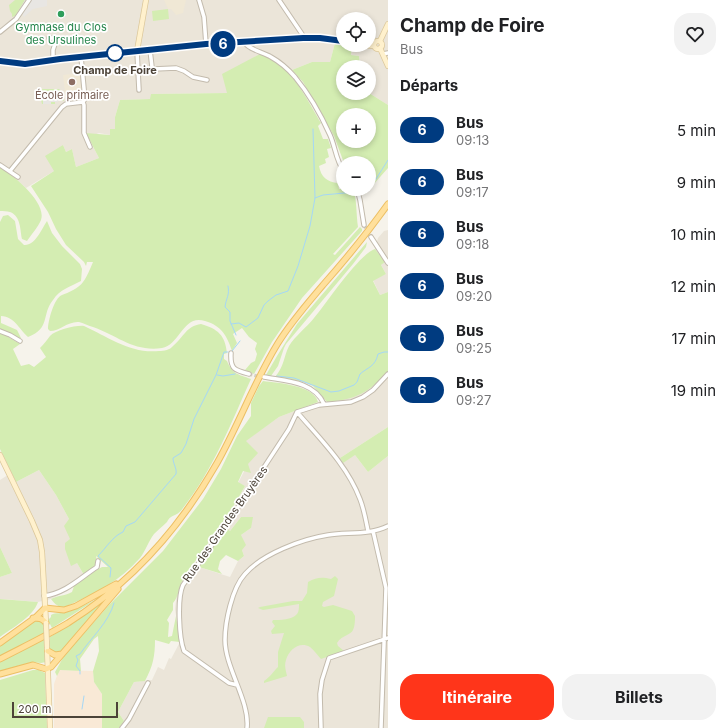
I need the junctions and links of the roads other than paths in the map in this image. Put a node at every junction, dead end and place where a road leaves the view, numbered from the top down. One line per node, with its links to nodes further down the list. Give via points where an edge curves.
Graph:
1 (29, 0): 6 (street, via 16,19)
2 (146, 0): 17 (main road)
3 (199, 0): 13 (street, via 204,17)
4 (279, 0): 8 (street)
5 (388, 24): 10 (main road)
6 (0, 32)
7 (49, 38): 20 (street, via 55,38)
8 (303, 38): 9 (main road); 11 (main road)
9 (336, 40)
10 (380, 41): 12 (main road); 15 (main road)
11 (244, 42): 13 (main road); 27 (street, via 271,56 295,77 323,122)
12 (376, 42)
13 (206, 44): 16 (main road)
14 (376, 48): 15 (main road)
15 (380, 48): 18 (main road)
16 (150, 50): 17 (main road); 23 (street, via 154,69 176,68 193,77)
17 (137, 51): 19 (main road); 24 (street)
18 (386, 54): 22 (main road)
19 (81, 57): 20 (main road); 25 (street)
20 (54, 60): 21 (main road, via 21,64)
21 (0, 61)
22 (388, 66)
23 (207, 80)
24 (139, 90)
25 (83, 102): 26 (street, via 84,133); 29 (street, via 62,106)
26 (90, 147)
27 (338, 156)
28 (0, 164): 29 (street)
29 (10, 171): 30 (street)
30 (18, 177)
31 (359, 196): 33 (street)
32 (388, 204): 48 (main road, via 283,336 266,363 197,497 156,550)
33 (364, 225)
34 (371, 237): 35 (street)
35 (388, 263)
36 (0, 331): 37 (street)
37 (20, 341)
38 (231, 353): 39 (street, via 230,362 234,369)
39 (248, 374)
40 (388, 374): 42 (street, via 363,397 350,402)
41 (264, 377): 42 (street, via 306,386 320,396)
42 (324, 404): 43 (street)
43 (297, 412): 46 (street, via 347,473 361,499); 61 (street, Rue des Grandes Bruyères, via 289,430 180,592 179,607 184,651 229,683)
44 (0, 455): 49 (main road, via 40,540)
45 (388, 526): 46 (street)
46 (371, 531): 53 (street, via 386,588); 61 (street, via 320,536 296,544 269,555 245,574 235,592 225,641)
47 (98, 560): 49 (street, via 97,567 62,592)
48 (128, 578): 50 (main road, via 76,606 64,610); 56 (main road); 57 (main road, via 68,622)
49 (44, 596): 50 (main road)
50 (45, 608): 51 (main road); 52 (main road)
51 (33, 618): 52 (main road, via 44,619); 54 (main road)
52 (46, 623): 55 (main road, bridge)
53 (386, 639): 65 (street, via 328,658 320,694); 66 (street)
54 (0, 643)
55 (48, 649): 56 (main road, via 55,655); 58 (main road)
56 (62, 654): 58 (main road, via 55,664)
57 (0, 659)
58 (47, 669): 59 (main road, via 33,665); 62 (main road)
59 (0, 674)
60 (148, 683): 63 (street)
61 (237, 685): 64 (street, via 246,711)
62 (50, 728)
63 (122, 728)
64 (247, 728)
65 (321, 728)
66 (381, 728)

